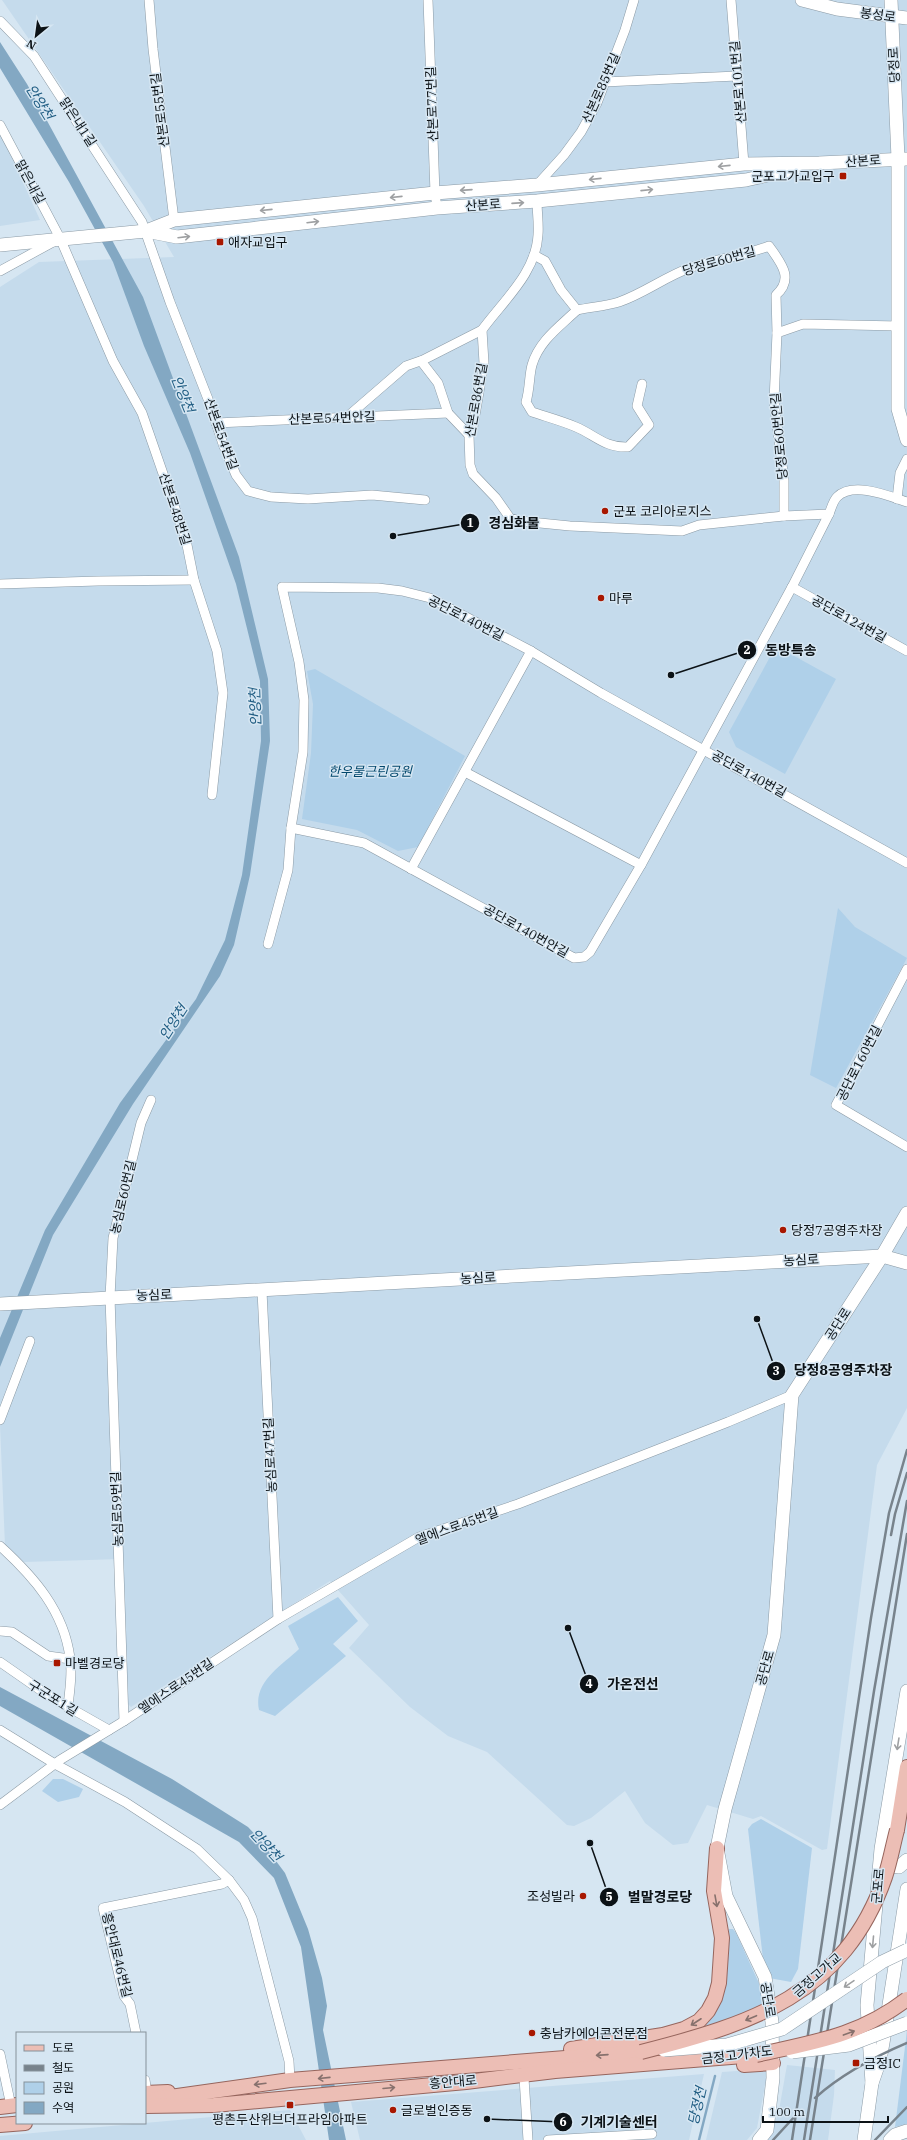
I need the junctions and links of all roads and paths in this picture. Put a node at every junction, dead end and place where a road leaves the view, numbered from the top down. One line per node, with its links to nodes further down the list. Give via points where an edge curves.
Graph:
1 (149, 0): 20 (street, 산본로55번길, via 152,48)
2 (428, 0): 17 (street, 산본로77번길)
3 (634, 0): 11 (street, 산본로85번길)
4 (731, 0): 10 (street, 산본로101번길)
5 (802, 0): 7 (street, 봉성로, via 837,9)
6 (891, 0): 7 (street, 당정로)
7 (892, 17): 8 (street, 봉성로); 13 (street, 당정로)
8 (907, 18)
9 (0, 21): 21 (street, 맑은내1길, via 34,56 110,171)
10 (737, 76): 11 (street); 14 (street, 산본로101번길)
11 (604, 82): 16 (street, 산본로85번길, via 597,104 581,132)
12 (0, 125): 22 (street, 맑은내길)
13 (903, 158): 15 (street, 산본로); 27 (street, 당정로)
14 (744, 164): 15 (street, 산본로); 16 (street, 산본로, one-way to 16)
15 (819, 164): 18 (street, 산본로, one-way to 15, via 746,180)
16 (537, 185): 17 (street, 산본로, one-way to 17)
17 (434, 193): 19 (street, 산본로77번길); 20 (street, 산본로, one-way to 20)
18 (537, 201): 19 (street, 산본로, one-way to 18); 24 (street, via 538,236)
19 (437, 208): 21 (street, 산본로, one-way to 19, via 177,238)
20 (174, 220): 21 (street, 산본로)
21 (142, 231): 22 (street); 34 (street, 산본로54번길)
22 (64, 238): 23 (street); 25 (street); 43 (street, 산본로48번길, via 113,361 142,413 186,540)
23 (0, 245)
24 (534, 254): 26 (street, via 544,261 561,290); 28 (street, via 519,283)
25 (0, 271)
26 (577, 310): 29 (street, 당정로60번길, via 618,302 691,268 745,255 769,246 783,266 785,279 782,290 776,295); 31 (street, via 542,343 537,352 526,402 532,412 578,428 595,439 618,447 628,447 649,425 637,406)
27 (899, 326): 29 (street, via 803,324); 36 (street, 당정로, via 898,409)
28 (482, 330): 30 (street); 35 (street, 산본로86번길, via 484,363 473,427)
29 (777, 333): 42 (street, 당정로60번안길, via 774,400 784,480)
30 (421, 361): 32 (street, via 438,383); 33 (street, via 406,366)
31 (642, 384)
32 (448, 413): 33 (street, 산본로54번안길); 35 (street)
33 (347, 417): 34 (street, 산본로54번안길)
34 (216, 423): 39 (street, 산본로54번길, via 236,475 248,491 271,497 372,495)
35 (469, 435): 42 (street, 산본로86번길, via 470,465 473,474 496,498 510,518 520,521 682,531 699,525)
36 (907, 440)
37 (907, 459): 38 (street, via 900,473)
38 (897, 499): 40 (street, 공단로140번안길); 41 (street, 공단로140번안길, via 868,490 844,492 836,498)
39 (425, 500)
40 (907, 502)
41 (829, 514): 42 (street, 산본로86번길); 45 (street, 공단로140번안길)
42 (784, 516)
43 (194, 580): 44 (street); 50 (street, 산본로48번길, via 217,651 222,693)
44 (0, 584)
45 (792, 588): 47 (street, 공단로124번길); 48 (street, 공단로140번안길)
46 (531, 651): 48 (street, 공단로140번길, via 601,693); 49 (street); 51 (street, 공단로140번길, via 430,598 378,588 282,587 304,700 303,752)
47 (907, 651)
48 (704, 748): 52 (street, 공단로140번길); 53 (street, 공단로140번안길)
49 (465, 772): 53 (street); 54 (street)
50 (212, 795)
51 (291, 828): 54 (street, 공단로140번안길, via 364,843); 55 (street, 공단로140번길, via 288,870)
52 (907, 863)
53 (641, 866): 54 (street, 공단로140번안길, via 590,952 584,957 574,958)
54 (411, 869)
55 (268, 944)
56 (907, 969): 58 (street, 공단로160번길, via 836,1105)
57 (152, 1100): 63 (street, 농심로60번길, via 141,1124 114,1238)
58 (907, 1147)
59 (907, 1212): 60 (street, 공단로)
60 (882, 1256): 61 (street, 농심로); 62 (street, 농심로, via 294,1287); 66 (street, 공단로)
61 (907, 1263)
62 (262, 1291): 63 (street, 농심로); 69 (street, 농심로47번길)
63 (110, 1297): 64 (street, 농심로); 75 (street, 농심로59번길)
64 (0, 1304)
65 (30, 1341): 67 (street)
66 (792, 1395): 69 (street, 엘에스로45번길, via 518,1504 419,1537); 81 (street, 공단로, via 774,1635)
67 (0, 1420)
68 (0, 1546): 71 (street, via 28,1573 49,1599 65,1633)
69 (278, 1619): 75 (street, 엘에스로45번길)
70 (0, 1631): 71 (street, via 12,1632 48,1656)
71 (70, 1659): 74 (street)
72 (0, 1662): 74 (street, 구군포1길)
73 (907, 1691): 82 (street, 군포로, one-way to 82)
74 (68, 1708): 77 (street, 구군포1길)
75 (124, 1721): 77 (street, 엘에스로45번길)
76 (0, 1730): 78 (street)
77 (107, 1731): 78 (street, 엘에스로45번길)
78 (58, 1762): 80 (street); 84 (street, via 197,1849)
79 (907, 1767): 90 (main road, 금정고가교, one-way to 90, bridge, via 897,1830 884,1877 868,1914 846,1950 804,1990 778,2006 694,2039)
80 (0, 1805)
81 (716, 1848): 93 (street, 공단로, via 726,1896 765,1977 772,2022); 94 (main road, one-way to 94, via 714,1891 722,1938 719,1983 715,1998 700,2021 663,2035)
82 (881, 1849): 83 (street, via 891,1866 899,1867); 99 (street, 군포로, one-way to 99, via 867,2005)
83 (907, 1860)
84 (229, 1880): 89 (street, 흥안대로46번길, via 222,1884 102,1908); 97 (street, via 246,1904 252,1918)
85 (907, 1888): 99 (street, 군포로, via 880,2060)
86 (907, 1950): 90 (street, one-way to 90, bridge, via 882,1962 782,2029 727,2045)
87 (907, 1999): 92 (main road, 금정고가차도, one-way to 87, bridge, via 834,2038 858,2029 881,2018)
88 (907, 2023): 92 (street, bridge, via 849,2045)
89 (136, 2032)
90 (641, 2052): 95 (main road, one-way to 95)
91 (0, 2054): 103 (street)
92 (756, 2056): 95 (main road, 금정고가차도)
93 (773, 2063): 96 (main road); 112 (street, 공단로, via 767,2130)
94 (463, 2065): 95 (main road, 흥안대로); 97 (main road, 흥안대로, one-way to 97)
95 (554, 2065): 98 (main road, 흥안대로)
96 (524, 2078): 98 (main road); 109 (street)
97 (295, 2080): 100 (main road, one-way to 100, via 210,2090)
98 (466, 2082): 102 (main road, 흥안대로, one-way to 98)
99 (872, 2083): 113 (street, 군포로)
100 (146, 2094)
101 (146, 2094): 102 (main road)
102 (214, 2105): 104 (main road)
103 (11, 2108): 105 (main road)
104 (146, 2112)
105 (0, 2116)
106 (16, 2124): 107 (main road)
107 (0, 2125)
108 (907, 2131): 114 (street, via 895,2135)
109 (528, 2140)
110 (548, 2140): 111 (street, via 652,2134)
111 (648, 2140)
112 (759, 2140)
113 (864, 2140)
114 (890, 2140)

